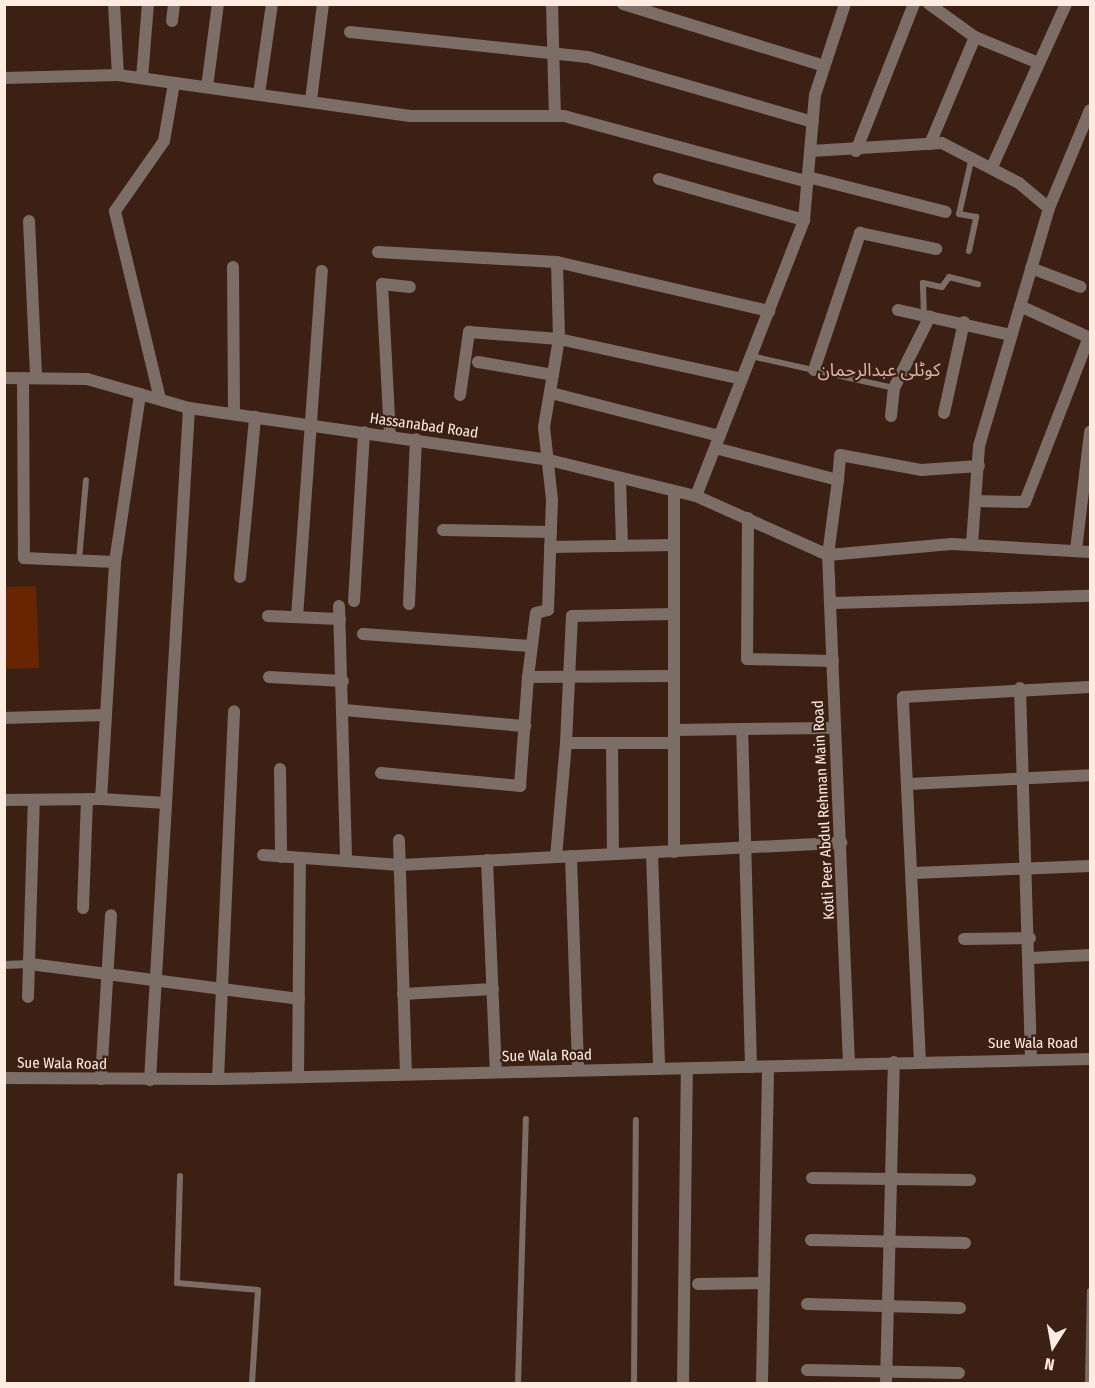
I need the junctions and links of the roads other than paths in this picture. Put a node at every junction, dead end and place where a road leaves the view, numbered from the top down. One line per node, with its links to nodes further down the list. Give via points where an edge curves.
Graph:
1 (114, 4): 19 (street)
2 (148, 4): 21 (street)
3 (174, 4): 13 (street)
4 (218, 4): 23 (street)
5 (272, 4): 24 (street)
6 (323, 4): 25 (street)
7 (552, 4): 16 (street)
8 (623, 4): 18 (street)
9 (914, 4): 32 (street)
10 (929, 4): 15 (street)
11 (1066, 4): 17 (street)
12 (844, 5): 18 (street)
13 (172, 21)
14 (350, 32): 16 (street)
15 (975, 37): 17 (street); 30 (street)
16 (553, 53): 27 (street); 28 (street, via 588,57)
17 (1036, 62): 34 (street)
18 (824, 66): 28 (street)
19 (118, 75): 20 (street); 21 (street)
20 (4, 78)
21 (142, 78): 22 (street)
22 (174, 83): 23 (street); 71 (street, via 164,141 115,211)
23 (207, 87): 24 (street)
24 (259, 94): 25 (street)
25 (311, 100): 27 (street, via 410,117)
26 (1090, 110): 29 (street)
27 (555, 116): 36 (street)
28 (813, 122): 31 (street)
29 (1085, 137): 37 (street)
30 (930, 144): 32 (street); 33 (street)
31 (811, 151): 32 (street); 36 (street)
32 (856, 151)
33 (972, 156): 34 (street); 42 (lane, via 959,214 976,217)
34 (992, 167): 37 (street)
35 (659, 179): 39 (street)
36 (808, 179): 38 (street); 39 (street)
37 (1049, 208): 46 (street)
38 (946, 212)
39 (804, 220): 53 (street)
40 (29, 221): 65 (street)
41 (936, 249): 61 (street, via 860,233)
42 (969, 250)
43 (378, 252): 44 (street)
44 (557, 262): 53 (street); 58 (street)
45 (232, 267): 74 (street)
46 (1031, 268): 50 (street); 51 (street)
47 (322, 271): 77 (street)
48 (978, 284): 54 (lane, via 949,277 942,287 923,283)
49 (410, 287): 80 (street, via 382,284)
50 (1081, 287)
51 (1020, 306): 56 (street); 57 (street)
52 (898, 310): 54 (street)
53 (768, 311): 59 (street)
54 (927, 316): 55 (street); 67 (street)
55 (964, 322): 56 (street); 73 (street)
56 (1011, 335): 85 (street, via 978,446)
57 (1090, 337): 91 (street, via 1025,502)
58 (559, 339): 62 (street); 66 (street); 70 (street, via 469,332)
59 (751, 356): 61 (lane); 66 (street)
60 (478, 362): 62 (street)
61 (814, 370): 67 (lane)
62 (553, 375): 68 (street)
63 (4, 378): 64 (street, Hassanabad Road)
64 (23, 378): 65 (street, Hassanabad Road); 102 (street, via 24,558)
65 (36, 378): 69 (street, Hassanabad Road, via 87,379)
66 (742, 379): 81 (street)
67 (894, 388): 75 (street)
68 (551, 393): 81 (street); 84 (street)
69 (140, 394): 71 (street, Hassanabad Road); 103 (street)
70 (460, 395)
71 (160, 399): 72 (street, Hassanabad Road)
72 (189, 408): 74 (street, Hassanabad Road); 143 (street)
73 (944, 413)
74 (234, 414): 76 (street, Hassanabad Road)
75 (891, 416)
76 (255, 417): 77 (street, Hassanabad Road); 104 (street)
77 (312, 425): 78 (street, Hassanabad Road); 112 (street)
78 (364, 432): 80 (street, Hassanabad Road); 106 (street)
79 (1090, 432): 99 (street)
80 (390, 436): 82 (street, Hassanabad Road)
81 (720, 436): 83 (street)
82 (416, 439): 84 (street, Hassanabad Road); 108 (street)
83 (715, 448): 88 (street); 90 (street)
84 (545, 459): 86 (street, Hassanabad Road); 94 (street)
85 (979, 466): 88 (street, Kotli Peer Abdul Rehman Main Road, via 921,470 840,455); 91 (street)
86 (620, 478): 89 (street, Hassanabad Road); 97 (street)
87 (86, 480): 102 (lane)
88 (838, 480): 101 (street, Kotli Peer Abdul Rehman Main Road)
89 (674, 491): 90 (street, Hassanabad Road); 96 (street)
90 (696, 496): 92 (street, Hassanabad Road)
91 (976, 501): 95 (street)
92 (748, 518): 101 (street, Hassanabad Road); 116 (street, via 747,659)
93 (443, 530): 94 (street)
94 (551, 532): 98 (street)
95 (972, 544): 99 (street); 101 (street)
96 (674, 545): 97 (street); 110 (street)
97 (622, 546): 98 (street)
98 (550, 547): 115 (street, via 548,610 536,614)
99 (1076, 550): 100 (street)
100 (1090, 552)
101 (828, 555): 107 (street, Kotli Peer Abdul Rehman Main Road)
102 (79, 560): 103 (street)
103 (115, 562): 126 (street)
104 (240, 577)
105 (1090, 596): 107 (street)
106 (354, 601)
107 (834, 603): 116 (street, Kotli Peer Abdul Rehman Main Road)
108 (410, 604)
109 (339, 606): 113 (street)
110 (674, 614): 117 (street); 120 (street, via 572,616)
111 (268, 616): 112 (street)
112 (297, 617): 113 (street)
113 (340, 619): 121 (street)
114 (363, 634): 115 (street)
115 (531, 646): 119 (street)
116 (833, 661): 129 (street, Kotli Peer Abdul Rehman Main Road)
117 (674, 676): 120 (street); 131 (street)
118 (269, 677): 121 (street)
119 (528, 677): 120 (street); 128 (street)
120 (569, 677): 132 (street)
121 (343, 681): 124 (street)
122 (1090, 687): 123 (street)
123 (1020, 688): 137 (street); 138 (street, via 903,697)
124 (344, 710): 128 (street); 155 (street)
125 (234, 711): 171 (street)
126 (105, 715): 127 (street); 140 (street)
127 (4, 718)
128 (525, 726): 135 (street, via 520,786)
129 (835, 728): 130 (street); 145 (street, Kotli Peer Abdul Rehman Main Road)
130 (742, 729): 131 (street); 146 (street)
131 (674, 737): 133 (street); 147 (street)
132 (566, 743): 133 (street); 153 (street)
133 (612, 743): 150 (street)
134 (280, 769): 152 (street)
135 (381, 773)
136 (1090, 775): 137 (street)
137 (1025, 778): 138 (street); 159 (street)
138 (909, 784): 160 (street)
139 (87, 799): 140 (street); 142 (street); 161 (street)
140 (101, 799): 143 (street)
141 (4, 800): 142 (street)
142 (34, 800): 167 (street)
143 (166, 803): 170 (street)
144 (399, 840): 157 (street)
145 (841, 843): 146 (street); 180 (street, Kotli Peer Abdul Rehman Main Road)
146 (742, 848): 147 (street); 181 (street)
147 (674, 852): 148 (street)
148 (652, 853): 150 (street); 183 (street)
149 (263, 855): 152 (street)
150 (613, 855): 151 (street)
151 (571, 856): 153 (street); 185 (street)
152 (281, 857): 154 (street)
153 (556, 857): 156 (street)
154 (300, 858): 155 (street); 175 (street)
155 (346, 861): 157 (street)
156 (487, 861): 157 (street); 172 (street)
157 (400, 865): 173 (street)
158 (1090, 866): 159 (street)
159 (1029, 869): 160 (street); 163 (street)
160 (914, 873): 179 (street)
161 (83, 908)
162 (111, 915): 169 (street)
163 (1030, 938): 164 (street); 166 (street)
164 (964, 939)
165 (1090, 956): 166 (street)
166 (1030, 958): 176 (street)
167 (30, 964): 168 (street); 169 (street); 174 (street)
168 (4, 965)
169 (107, 977): 170 (street); 190 (street)
170 (155, 982): 171 (street); 192 (street)
171 (222, 989): 175 (street); 191 (street)
172 (493, 989): 173 (street); 186 (street)
173 (404, 994): 187 (street)
174 (28, 997)
175 (299, 999): 188 (street)
176 (1032, 1058): 177 (street, Sue Wala Road); 179 (street, Sue Wala Road)
177 (1090, 1059)
178 (894, 1062): 179 (street, Sue Wala Road); 180 (street, Sue Wala Road); 197 (street)
179 (920, 1062)
180 (849, 1064): 182 (street, Sue Wala Road)
181 (751, 1067): 182 (street, Sue Wala Road); 184 (street, Sue Wala Road)
182 (768, 1067): 202 (street)
183 (659, 1069): 184 (street, Sue Wala Road); 185 (street, Sue Wala Road)
184 (687, 1069): 214 (street)
185 (578, 1070): 186 (street, Sue Wala Road)
186 (496, 1071): 187 (street, Sue Wala Road)
187 (406, 1074): 188 (street, Sue Wala Road)
188 (298, 1077): 191 (street, Sue Wala Road)
189 (4, 1078): 190 (street, Sue Wala Road)
190 (101, 1079): 192 (street, Sue Wala Road)
191 (219, 1079): 192 (street, Sue Wala Road)
192 (150, 1080)
193 (526, 1119): 212 (lane)
194 (636, 1120): 213 (lane)
195 (180, 1176): 211 (lane, via 177,1283 258,1290)
196 (812, 1178): 197 (street)
197 (891, 1179): 198 (street); 200 (street)
198 (970, 1180)
199 (811, 1240): 200 (street)
200 (889, 1241): 201 (street); 206 (street)
201 (965, 1244)
202 (764, 1283): 203 (street); 215 (street)
203 (698, 1284)
204 (1090, 1291): 216 (lane)
205 (807, 1304): 206 (street)
206 (888, 1307): 207 (street); 210 (street)
207 (960, 1308)
208 (807, 1370): 210 (street)
209 (959, 1373): 210 (street)
210 (886, 1378)
211 (252, 1383)
212 (518, 1383)
213 (634, 1383)
214 (683, 1383)
215 (762, 1383)
216 (1088, 1383)

